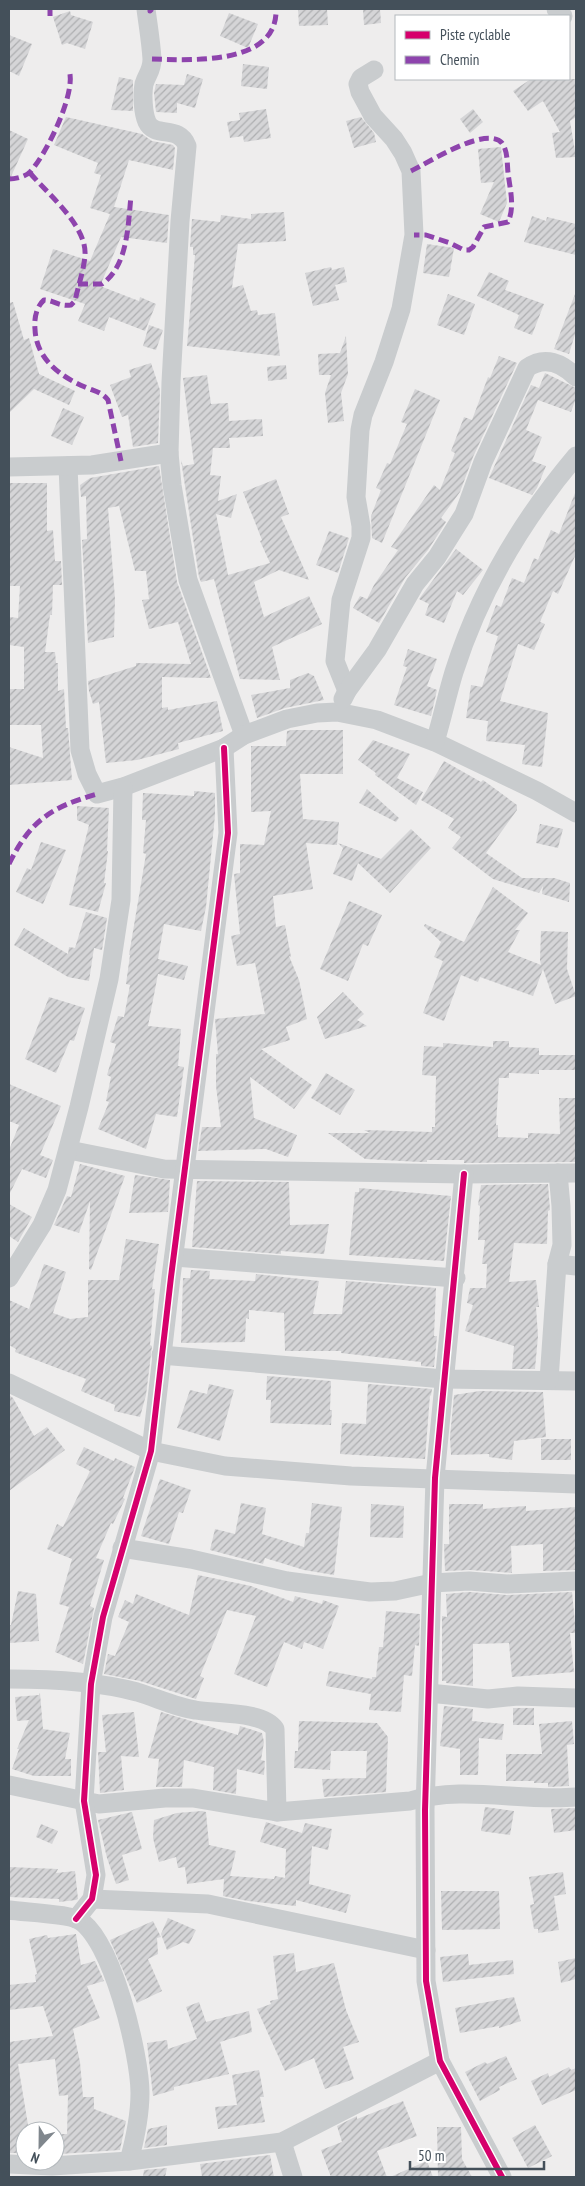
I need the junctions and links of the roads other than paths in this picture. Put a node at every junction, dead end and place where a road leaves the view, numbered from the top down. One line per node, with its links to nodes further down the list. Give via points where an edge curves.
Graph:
1 (146, 9): 4 (street, via 152,58 151,72 144,84 145,116 148,125 155,130 178,134 187,146 171,373)
2 (374, 70): 8 (street, via 360,78 358,84 373,116 394,139 411,171 414,235 400,309 360,430 356,497 361,538 342,600 335,661)
3 (576, 377): 8 (street, via 546,360 527,368 483,462 464,514 404,600 368,664)
4 (169, 452): 7 (street); 10 (street, via 188,580)
5 (576, 456): 11 (street, via 538,504 478,607 454,671)
6 (9, 466): 7 (street)
7 (68, 466): 13 (street, via 80,750 87,774 98,794)
8 (347, 691): 9 (street)
9 (338, 712): 10 (street, via 287,719); 11 (street, via 377,720)
10 (244, 735): 12 (street)
11 (435, 742): 14 (street)
12 (224, 748): 13 (street); 16 (street, via 228,833)
13 (123, 787): 15 (street, via 121,900 110,979)
14 (576, 813)
15 (69, 1150): 16 (street, via 164,1169); 22 (street, via 42,1225)
16 (185, 1168): 18 (street); 19 (street)
17 (567, 1173): 18 (street); 20 (street, via 561,1206 562,1244)
18 (464, 1174): 23 (street)
19 (174, 1257): 23 (street); 24 (street)
20 (558, 1264): 21 (street); 26 (street)
21 (576, 1266)
22 (9, 1278)
23 (456, 1278): 25 (street)
24 (161, 1355): 25 (street); 29 (street)
25 (444, 1379): 26 (street); 30 (street)
26 (549, 1380): 27 (street)
27 (576, 1381)
28 (9, 1383): 29 (street)
29 (151, 1451): 30 (street, via 225,1466 351,1476); 32 (street)
30 (435, 1478): 31 (street); 34 (street)
31 (576, 1484)
32 (122, 1548): 34 (street, via 192,1559 264,1577 348,1589 395,1591); 36 (street, via 103,1617)
33 (576, 1582): 34 (street, via 507,1584 469,1580)
34 (432, 1583): 37 (street)
35 (9, 1679): 36 (street)
36 (91, 1684): 42 (street); 43 (street, via 138,1692 193,1710 244,1715 272,1724 275,1729)
37 (429, 1694): 38 (street, via 488,1699 518,1696); 40 (street)
38 (576, 1698)
39 (9, 1785): 42 (street)
40 (426, 1796): 41 (street); 43 (street, via 394,1803); 47 (street)
41 (576, 1798)
42 (84, 1801): 43 (street, via 99,1804 193,1798); 44 (street, via 96,1875)
43 (277, 1812)
44 (92, 1899): 46 (street); 47 (street, via 208,1904)
45 (9, 1910): 46 (street)
46 (76, 1919): 50 (street, via 94,1934 104,1952 126,2010 137,2056 140,2094 136,2136)
47 (426, 1950): 48 (street, via 426,1981)
48 (440, 2062): 49 (street); 53 (street)
49 (282, 2142): 50 (street); 52 (street)
50 (129, 2161): 51 (street, via 52,2166)
51 (9, 2164)
52 (293, 2177)
53 (502, 2177)

